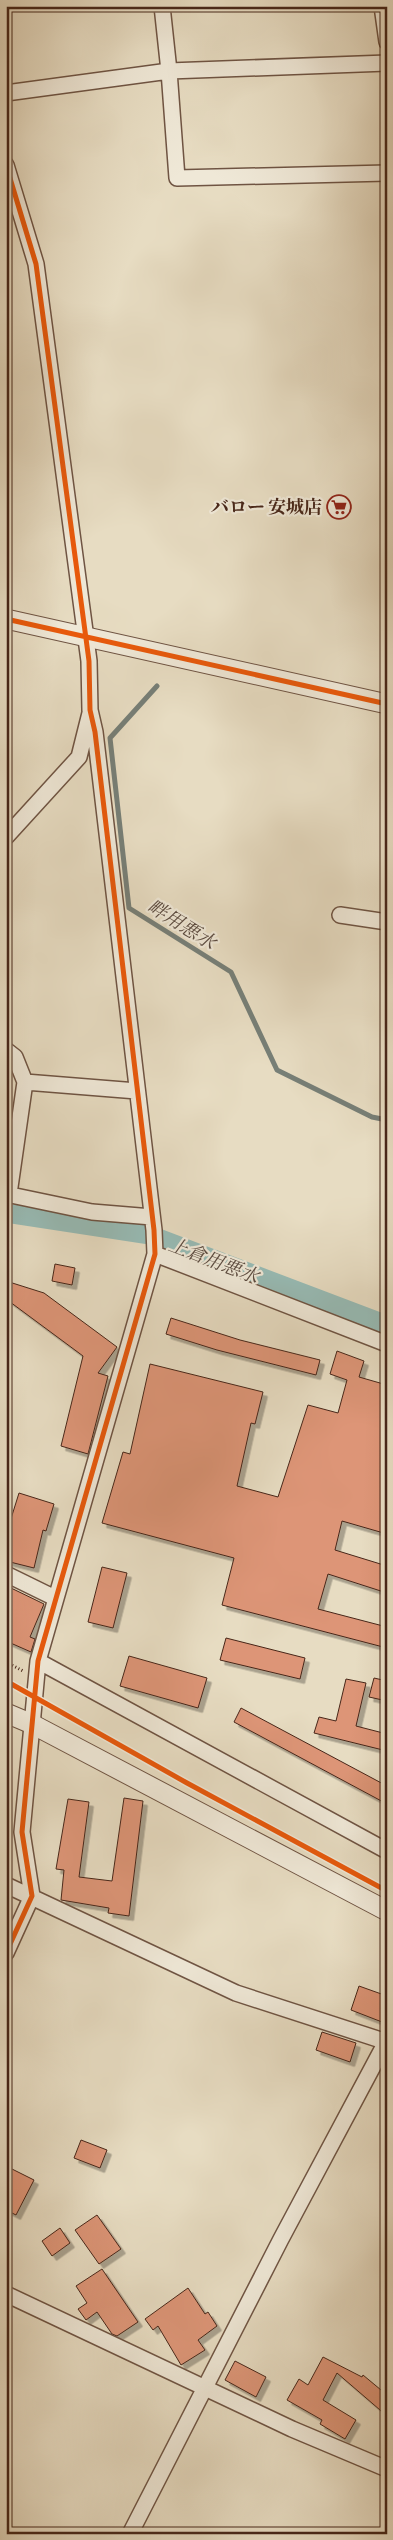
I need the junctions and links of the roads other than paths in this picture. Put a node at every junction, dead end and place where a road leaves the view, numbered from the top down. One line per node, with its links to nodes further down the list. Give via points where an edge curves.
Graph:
1 (162, 6): 5 (street)
2 (382, 6): 3 (street)
3 (387, 42)
4 (387, 63): 5 (street)
5 (169, 71): 6 (street); 8 (street, via 177,178)
6 (6, 93)
7 (6, 165): 10 (street, via 36,264)
8 (387, 173)
9 (6, 619): 10 (street)
10 (86, 638): 11 (street); 12 (street)
11 (387, 704)
12 (90, 710): 13 (street, via 79,757); 18 (street, via 96,738)
13 (6, 837)
14 (340, 915): 15 (street)
15 (387, 922)
16 (6, 1050): 17 (street, via 15,1057)
17 (24, 1082): 18 (street); 19 (street)
18 (137, 1091): 20 (street)
19 (8, 1194): 20 (street)
20 (153, 1223): 21 (street)
21 (155, 1254): 22 (street); 24 (street)
22 (387, 1344)
23 (6, 1574): 24 (street)
24 (55, 1598): 25 (street)
25 (38, 1661): 27 (street); 28 (street)
26 (6, 1712): 27 (street)
27 (32, 1724): 30 (street, via 22,1832); 31 (street)
28 (387, 1851)
29 (6, 1885): 30 (street)
30 (32, 1896): 32 (street); 33 (street, via 236,1993)
31 (387, 1911)
32 (6, 1953)
33 (386, 2042): 35 (street)
34 (6, 2294): 35 (street)
35 (206, 2388): 36 (street); 37 (street)
36 (387, 2470)
37 (130, 2534)

